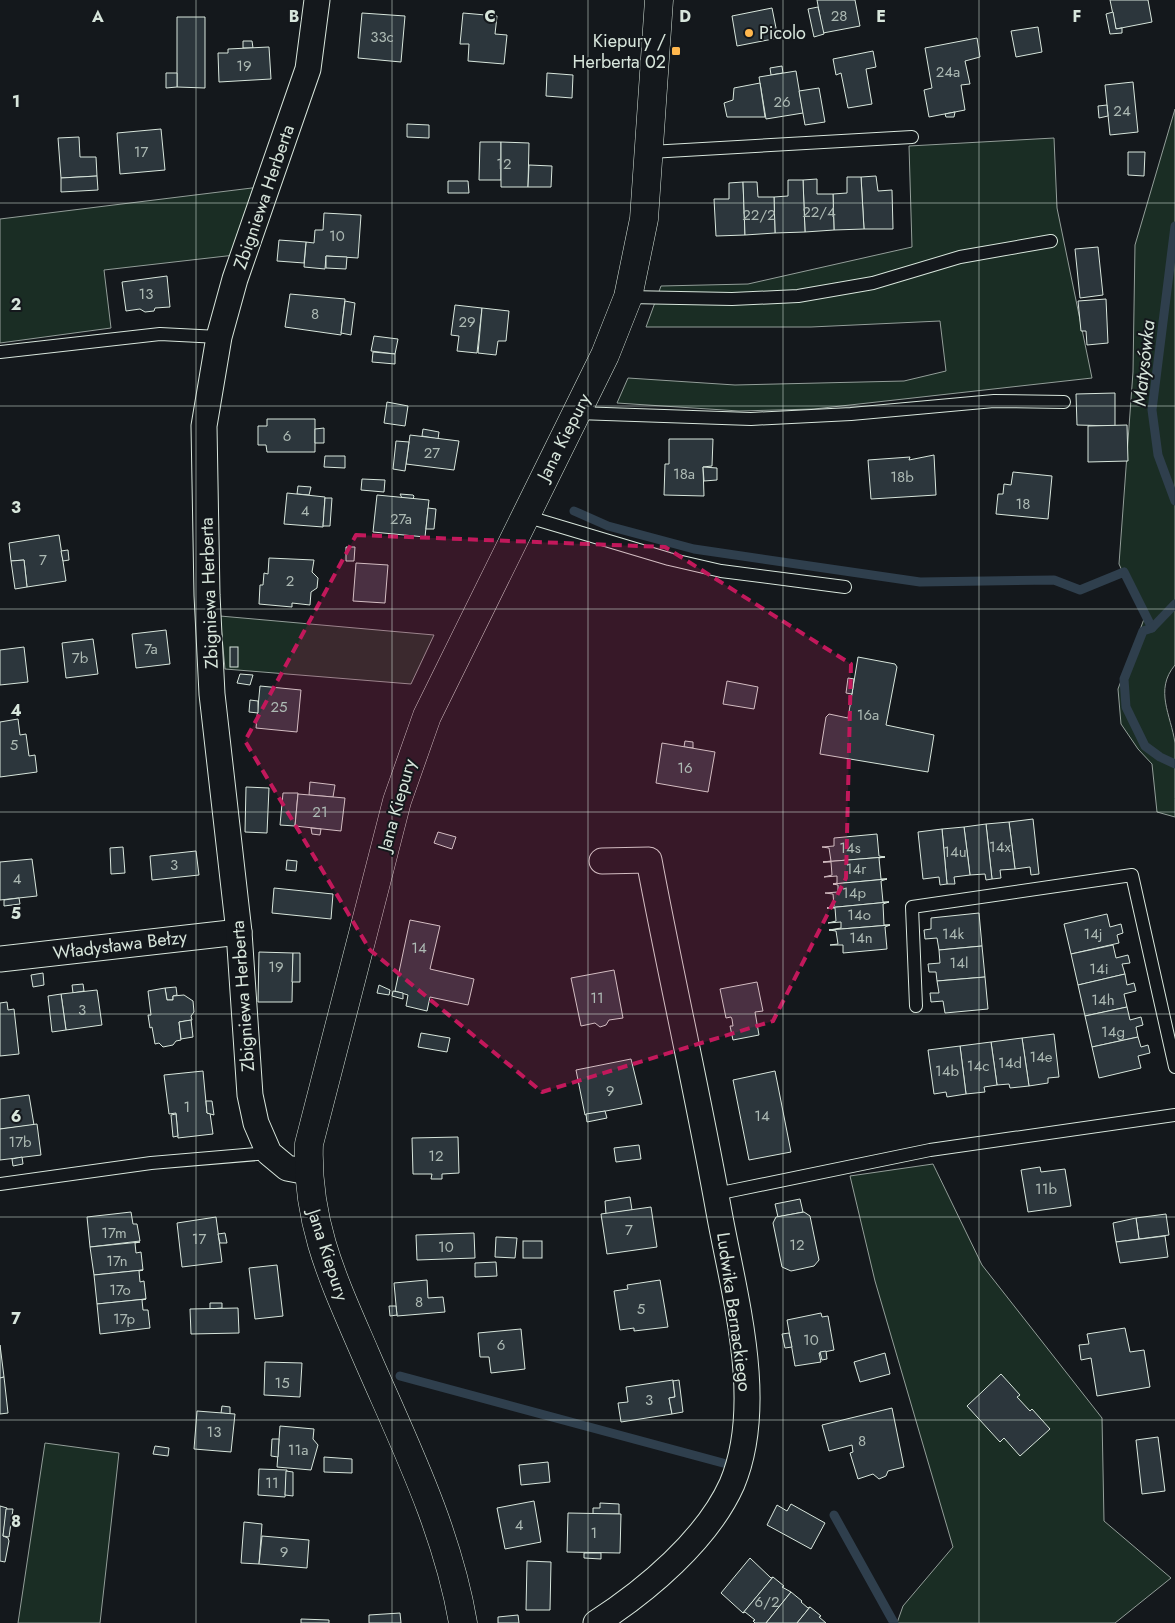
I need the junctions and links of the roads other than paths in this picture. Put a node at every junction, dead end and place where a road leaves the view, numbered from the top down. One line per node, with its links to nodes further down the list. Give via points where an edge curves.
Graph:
1 (316, 0): 7 (street, Zbigniewa Herberta, via 308,70 235,279)
2 (659, 0): 4 (street, Jana Kiepury)
3 (912, 137): 4 (lane)
4 (650, 152): 6 (street, Jana Kiepury, via 644,219)
5 (1051, 241): 6 (lane, via 960,258 873,283 798,296 732,300)
6 (628, 297): 10 (street, Jana Kiepury)
7 (219, 337): 8 (lane, via 160,334); 14 (street, Zbigniewa Herberta, via 204,426 207,595 212,694)
8 (0, 352)
9 (1064, 402): 10 (lane, via 994,400 851,414 751,418)
10 (577, 413): 11 (street, Jana Kiepury)
11 (525, 516): 12 (lane, via 721,571); 20 (street, Jana Kiepury, via 449,668 412,752 394,810 309,1144)
12 (845, 587)
13 (602, 861): 22 (street, Ludwika Bernackiego, via 649,860)
14 (239, 932): 15 (street, Władysława Bełzy); 19 (street, Zbigniewa Herberta, via 250,1095 256,1123)
15 (0, 960)
16 (916, 1006): 17 (lane, via 912,907 1132,875)
17 (1175, 1067)
18 (1175, 1115): 22 (lane, via 930,1150)
19 (269, 1153): 20 (street, Zbigniewa Herberta, via 287,1168); 21 (lane, via 151,1163)
20 (308, 1172): 23 (street, Jana Kiepury, via 318,1235 327,1262 434,1517 449,1560)
21 (0, 1184)
22 (716, 1194): 24 (street, Ludwika Bernackiego, via 746,1376 747,1411 743,1444 732,1484 691,1543 622,1607)
23 (463, 1623)
24 (596, 1623)

